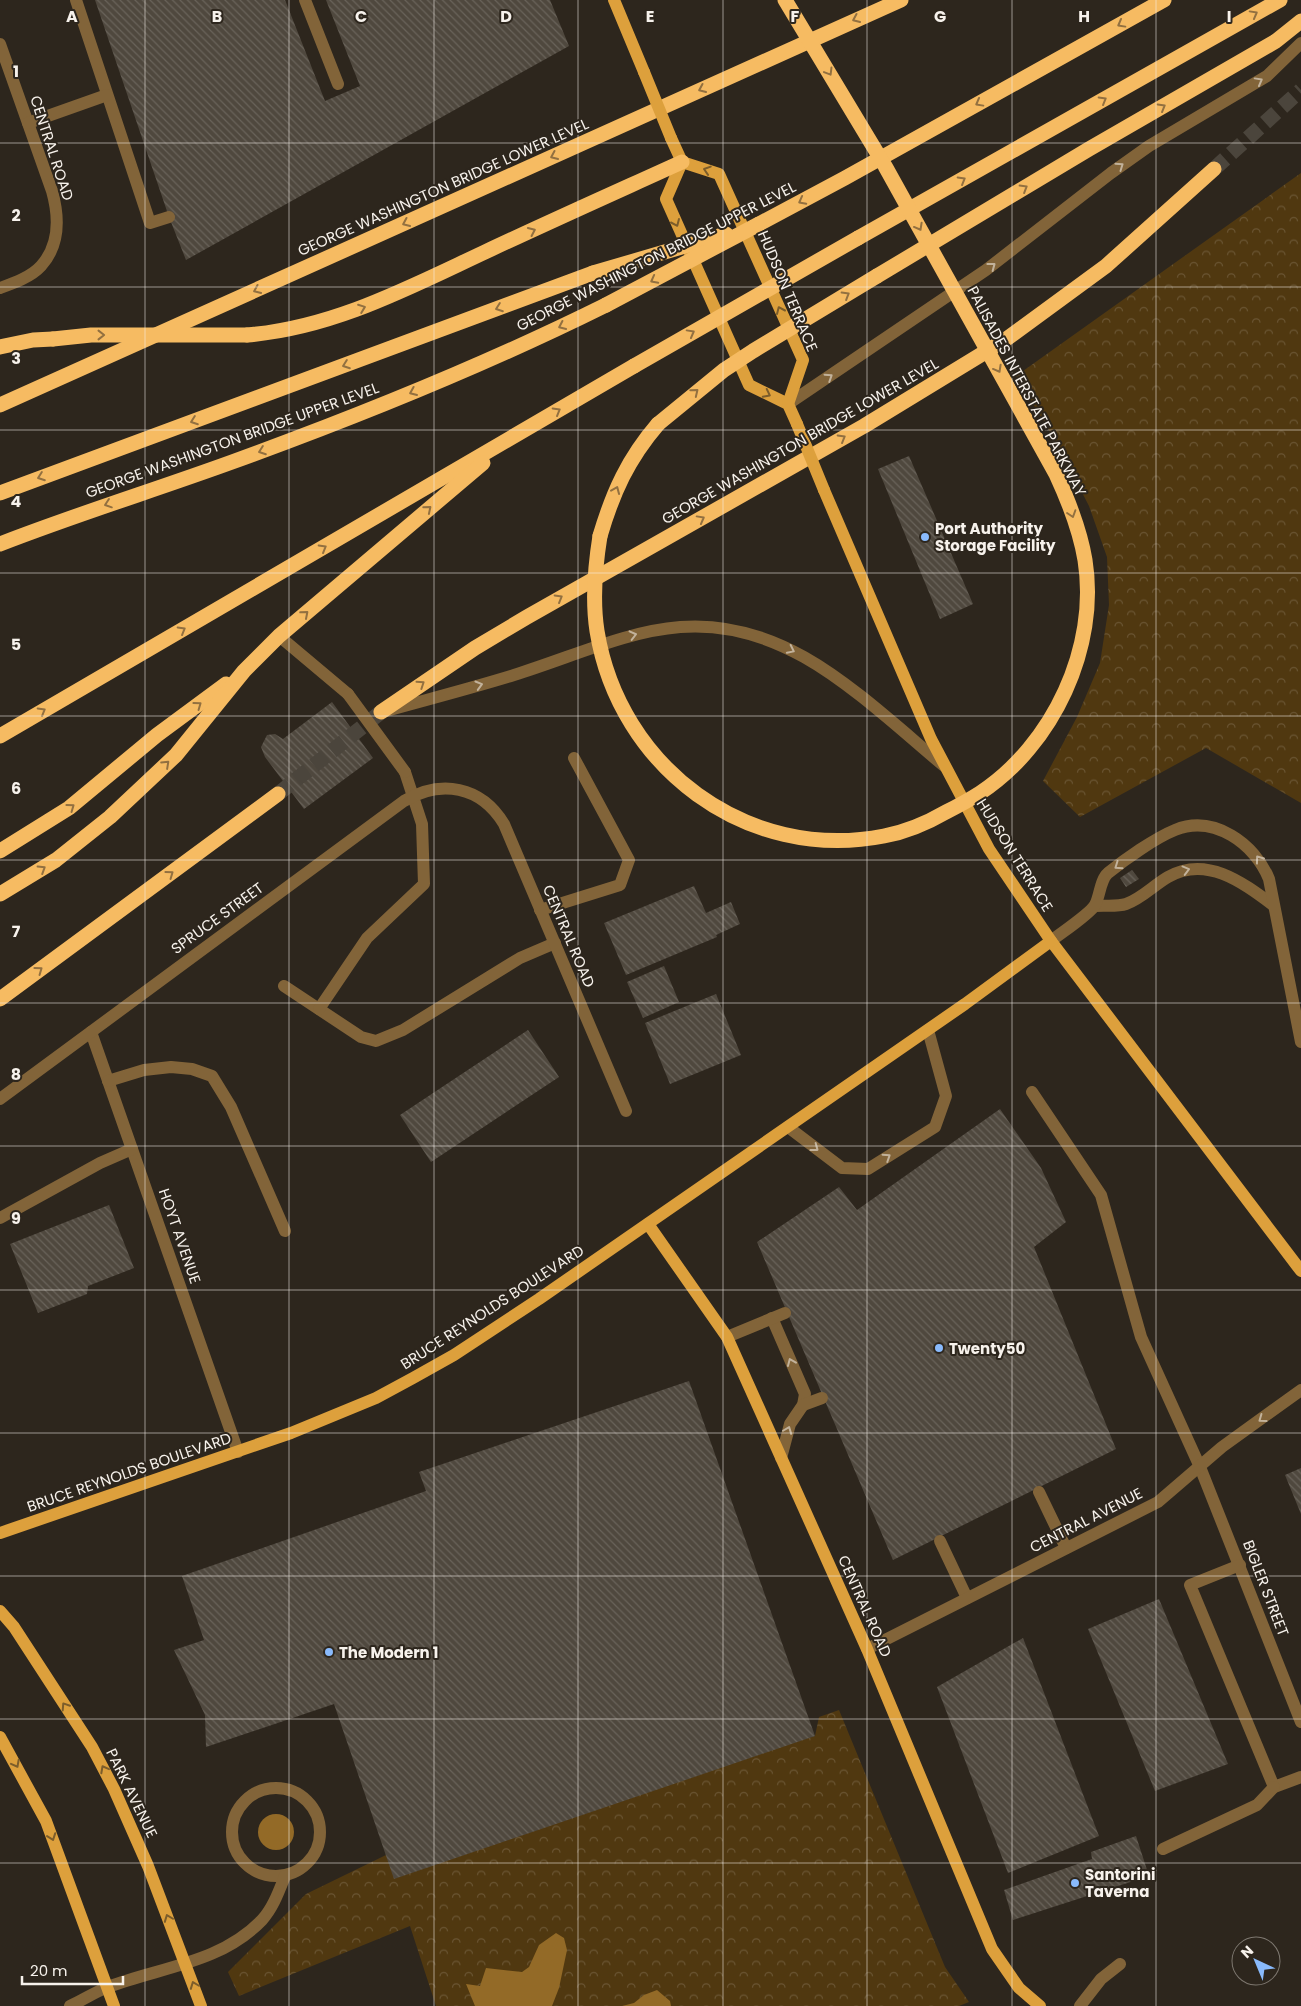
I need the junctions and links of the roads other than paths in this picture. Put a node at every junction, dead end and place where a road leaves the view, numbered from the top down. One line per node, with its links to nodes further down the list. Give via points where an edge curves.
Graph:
1 (76, 0): 12 (street)
2 (304, 0): 11 (street)
3 (614, 0): 14 (main road, bridge)
4 (786, 0): 8 (highway, PALISADES INTERSTATE PARKWAY, one-way to 8, bridge, via 885,166 1056,474 1078,532 1085,562 1087,593 1078,654 1056,711 1021,758 1001,776 981,793 910,829 859,839 806,839 778,833 716,808 691,791 649,750 622,708 603,658 597,630 595,568 600,536 620,478 658,424 753,350 877,276 1089,149 1276,41)
5 (901, 0): 21 (highway, GEORGE WASHINGTON BRIDGE LOWER LEVEL, one-way to 21)
6 (1164, 0): 17 (highway, GEORGE WASHINGTON BRIDGE UPPER LEVEL, one-way to 17)
7 (1280, 0): 22 (highway, one-way to 7, bridge)
8 (1301, 21)
9 (1301, 43): 20 (street, one-way to 9, via 986,270 1149,146 1267,76)
10 (0, 44): 13 (street, CENTRAL ROAD)
11 (338, 84)
12 (107, 95): 13 (street); 16 (street, via 150,223)
13 (28, 123): 18 (street, CENTRAL ROAD, via 55,204 56,236 41,266)
14 (682, 162): 19 (highway, one-way to 14, bridge, via 33,340 91,335 247,335 286,331 326,321 380,301); 20 (main road, one-way to 20, via 666,199 749,384); 20 (main road, HUDSON TERRACE, one-way to 14, via 803,360 720,174)
15 (1214, 169): 27 (highway, GEORGE WASHINGTON BRIDGE LOWER LEVEL, one-way to 15, via 475,648 840,440 1005,340 1106,266)
16 (169, 217)
17 (758, 224): 23 (highway, one-way to 23, bridge, via 594,273); 24 (highway, GEORGE WASHINGTON BRIDGE UPPER LEVEL, one-way to 24, bridge, via 606,305 457,373 342,421)
18 (0, 288)
19 (0, 347)
20 (788, 404): 30 (main road, HUDSON TERRACE, bridge)
21 (0, 405)
22 (515, 436): 25 (highway, one-way to 22); 28 (highway, one-way to 22)
23 (0, 493)
24 (0, 544)
25 (279, 636): 26 (highway); 33 (street, bridge, via 348,694 405,772)
26 (244, 672): 34 (highway, one-way to 26, via 69,808 156,735); 35 (highway, one-way to 26, via 56,860 110,817 176,755)
27 (381, 712): 30 (street, one-way to 30, via 514,675 631,635 671,627 711,626 765,639 818,665)
28 (0, 736)
29 (574, 758): 38 (street, via 629,860 620,885)
30 (944, 766): 39 (main road, HUDSON TERRACE, via 989,849)
31 (462, 791): 33 (street, SPRUCE STREET, via 443,788); 38 (street, CENTRAL ROAD, via 482,800 498,815)
32 (278, 794): 42 (highway, one-way to 32)
33 (414, 795): 43 (street, via 422,824 424,884 367,938); 45 (street, SPRUCE STREET)
34 (0, 851)
35 (0, 894)
36 (1272, 905): 37 (street, one-way to 36, via 1125,904 1168,876 1200,867 1252,889); 37 (street, one-way to 37, via 1269,879 1251,850 1224,831 1192,826 1176,829 1155,840 1106,875); 46 (street)
37 (1094, 906): 39 (street)
38 (540, 910): 40 (street, CENTRAL ROAD)
39 (1051, 941): 44 (main road, BRUCE REYNOLDS BOULEVARD); 56 (main road, HUDSON TERRACE)
40 (554, 943): 43 (street, via 520,958 403,1030 376,1040 361,1037); 50 (street, CENTRAL ROAD)
41 (284, 986): 43 (street)
42 (0, 1000)
43 (319, 1009)
44 (928, 1030): 51 (main road, BRUCE REYNOLDS BOULEVARD); 51 (street, one-way to 44, via 842,1168 868,1169 935,1127 946,1096)
45 (91, 1032): 47 (street, HOYT AVENUE); 49 (street, SPRUCE STREET)
46 (1301, 1042)
47 (108, 1081): 52 (street, HOYT AVENUE); 55 (street, via 144,1070 171,1067 192,1069 212,1076 231,1107)
48 (1032, 1092): 65 (street, BIGLER STREET, via 1101,1195 1142,1337)
49 (0, 1099)
50 (626, 1111)
51 (788, 1127): 54 (main road, BRUCE REYNOLDS BOULEVARD)
52 (132, 1149): 53 (street); 63 (street, HOYT AVENUE)
53 (0, 1218)
54 (648, 1224): 59 (main road, CENTRAL ROAD); 63 (main road, BRUCE REYNOLDS BOULEVARD, via 492,1330 413,1378 333,1417)
55 (285, 1231)
56 (1301, 1271)
57 (785, 1313): 58 (street)
58 (772, 1318): 59 (street); 62 (street, one-way to 58, via 805,1394)
59 (727, 1337): 64 (main road, CENTRAL ROAD)
60 (1301, 1390): 65 (street, CENTRAL AVENUE, one-way to 65)
61 (822, 1398): 62 (street)
62 (803, 1405): 64 (street, one-way to 62, via 790,1424)
63 (238, 1452): 67 (main road, BRUCE REYNOLDS BOULEVARD)
64 (781, 1458): 73 (main road, CENTRAL ROAD)
65 (1200, 1466): 69 (street, CENTRAL AVENUE, via 1158,1502); 70 (street, BIGLER STREET)
66 (1039, 1492): 69 (street)
67 (0, 1533)
68 (940, 1541): 71 (street)
69 (1066, 1548): 71 (street, CENTRAL AVENUE)
70 (1240, 1565): 74 (street, BIGLER STREET); 77 (street, via 1190,1585)
71 (967, 1598): 73 (street, CENTRAL AVENUE)
72 (0, 1611): 80 (main road, PARK AVENUE, one-way to 72, via 114,1789 82,1731 14,1627)
73 (867, 1649): 86 (main road, CENTRAL ROAD, via 992,1950 1019,1988)
74 (1301, 1722)
75 (0, 1737): 82 (main road, one-way to 82, via 46,1821)
76 (1301, 1777): 77 (street)
77 (1274, 1787): 78 (street, via 1256,1805)
78 (1163, 1849)
79 (285, 1876): 79 (street, via 311,1860 321,1832 318,1816 300,1794 288,1789 260,1790 248,1797 233,1820 235,1849 255,1872); 80 (street, via 262,1920 242,1937 210,1956)
80 (186, 1964): 82 (street); 85 (main road, PARK AVENUE, one-way to 80)
81 (1120, 1964): 87 (street, via 1101,1979)
82 (108, 1987): 83 (street); 84 (main road)
83 (70, 2006)
84 (114, 2006)
85 (201, 2006)
86 (1040, 2006)
87 (1080, 2006)

